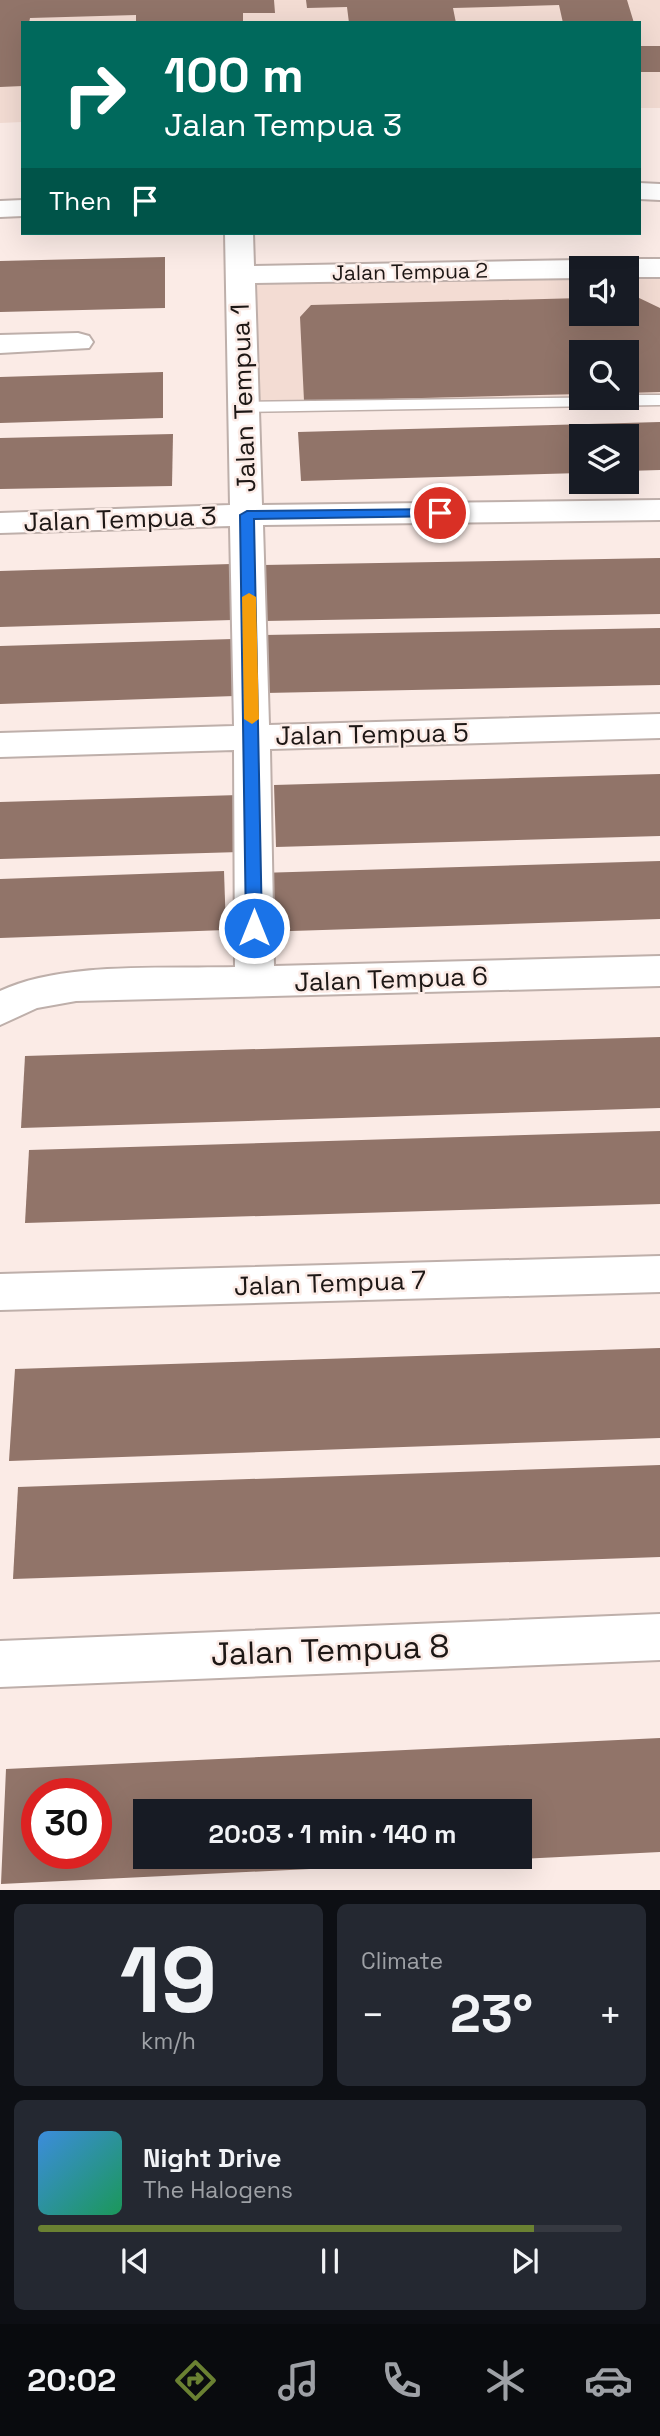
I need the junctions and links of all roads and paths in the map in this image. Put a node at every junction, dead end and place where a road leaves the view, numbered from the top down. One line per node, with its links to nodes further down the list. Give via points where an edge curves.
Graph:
1 (641, 170): 2 (street)
2 (660, 171)
3 (641, 191): 4 (street)
4 (660, 192)
5 (21, 208): 6 (street)
6 (0, 209)
7 (239, 235): 11 (street, Jalan Tempua 1)
8 (639, 268): 9 (street)
9 (660, 268)
10 (569, 269): 11 (street, Jalan Tempua 2)
11 (240, 275): 15 (street, Jalan Tempua 1)
12 (78, 342): 13 (street)
13 (0, 344)
14 (660, 400): 15 (lane)
15 (244, 407): 17 (street, Jalan Tempua 1)
16 (660, 510): 17 (street, Jalan Tempua 3)
17 (247, 515): 18 (street, Jalan Tempua 3); 20 (street, Jalan Tempua 1)
18 (0, 523)
19 (660, 726): 20 (street, Jalan Tempua 5)
20 (252, 737): 21 (street, Jalan Tempua 5); 23 (street, Jalan Tempua 1)
21 (0, 745)
22 (660, 971): 23 (street, Jalan Tempua 6)
23 (255, 983): 24 (street, Jalan Tempua 6, via 76,986 39,992)
24 (0, 1010)
25 (660, 1273): 26 (street, Jalan Tempua 7)
26 (0, 1292)
27 (660, 1637): 28 (street, Jalan Tempua 8)
28 (0, 1664)

